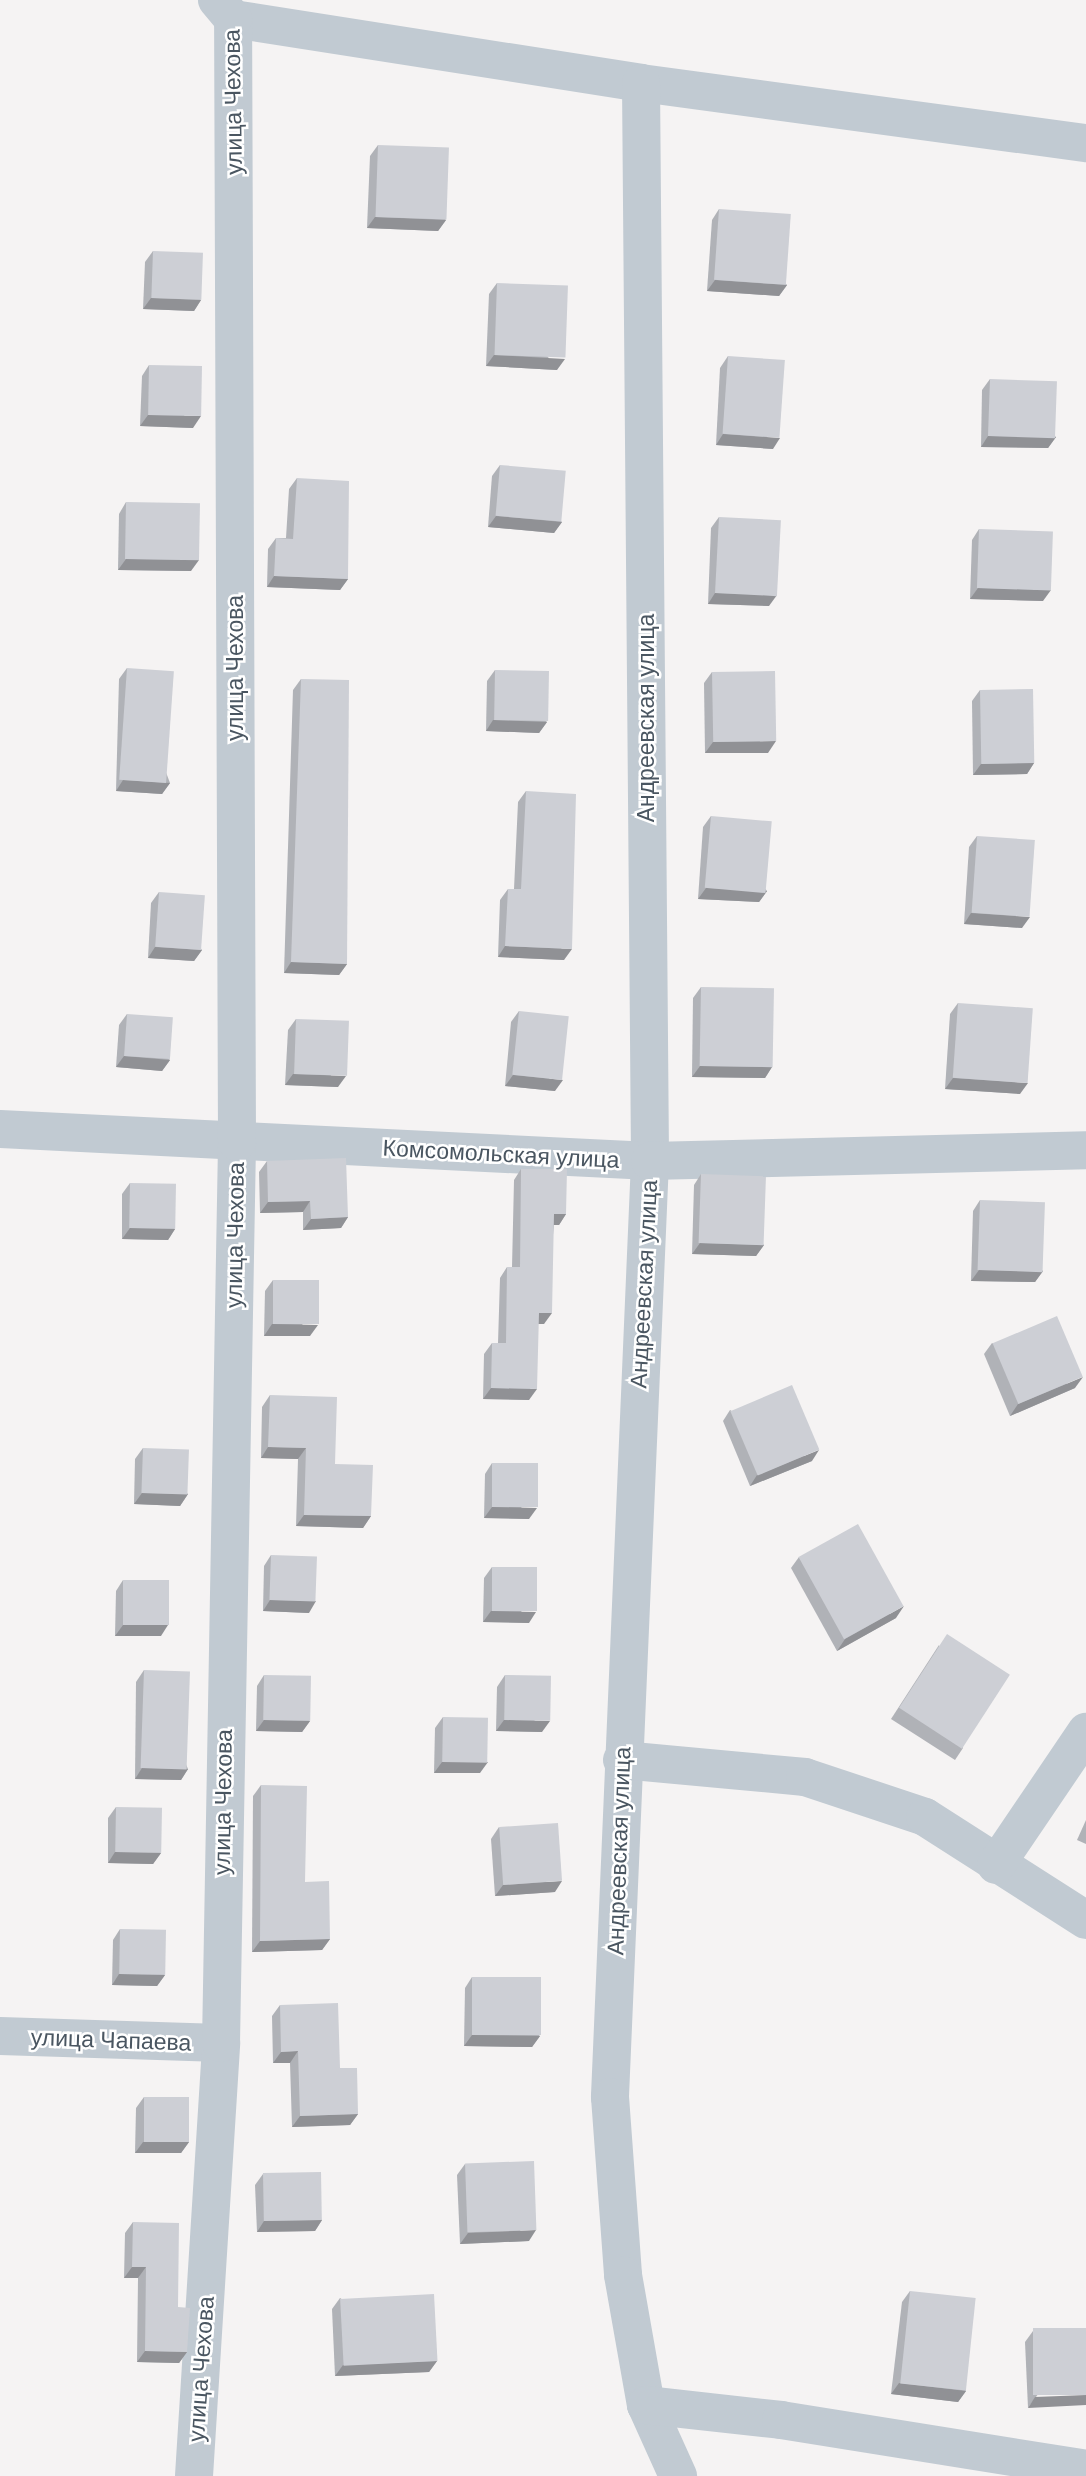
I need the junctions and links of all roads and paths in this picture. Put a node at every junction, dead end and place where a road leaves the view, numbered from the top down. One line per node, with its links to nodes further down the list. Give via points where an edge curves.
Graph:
1 (225, 9): 2 (street); 5 (street, улица Чехова)
2 (642, 83): 3 (street); 7 (street, Андреевская улица)
3 (1086, 143)
4 (0, 1129): 5 (street, Комсомольская улица)
5 (237, 1142): 7 (street, Комсомольская улица); 13 (street, улица Чехова)
6 (1086, 1150): 7 (street, Комсомольская улица)
7 (650, 1161): 9 (street, Андреевская улица)
8 (1086, 1732): 10 (street)
9 (622, 1760): 10 (street, via 805,1777 925,1817); 14 (street, Андреевская улица, via 610,2097 623,2275)
10 (996, 1865): 11 (street)
11 (1086, 1920)
12 (0, 2036): 13 (street, улица Чапаева)
13 (221, 2043): 16 (street, улица Чехова)
14 (646, 2405): 15 (street, via 781,2420); 17 (street, Андреевская улица)
15 (1086, 2469)
16 (194, 2476)
17 (678, 2476)

